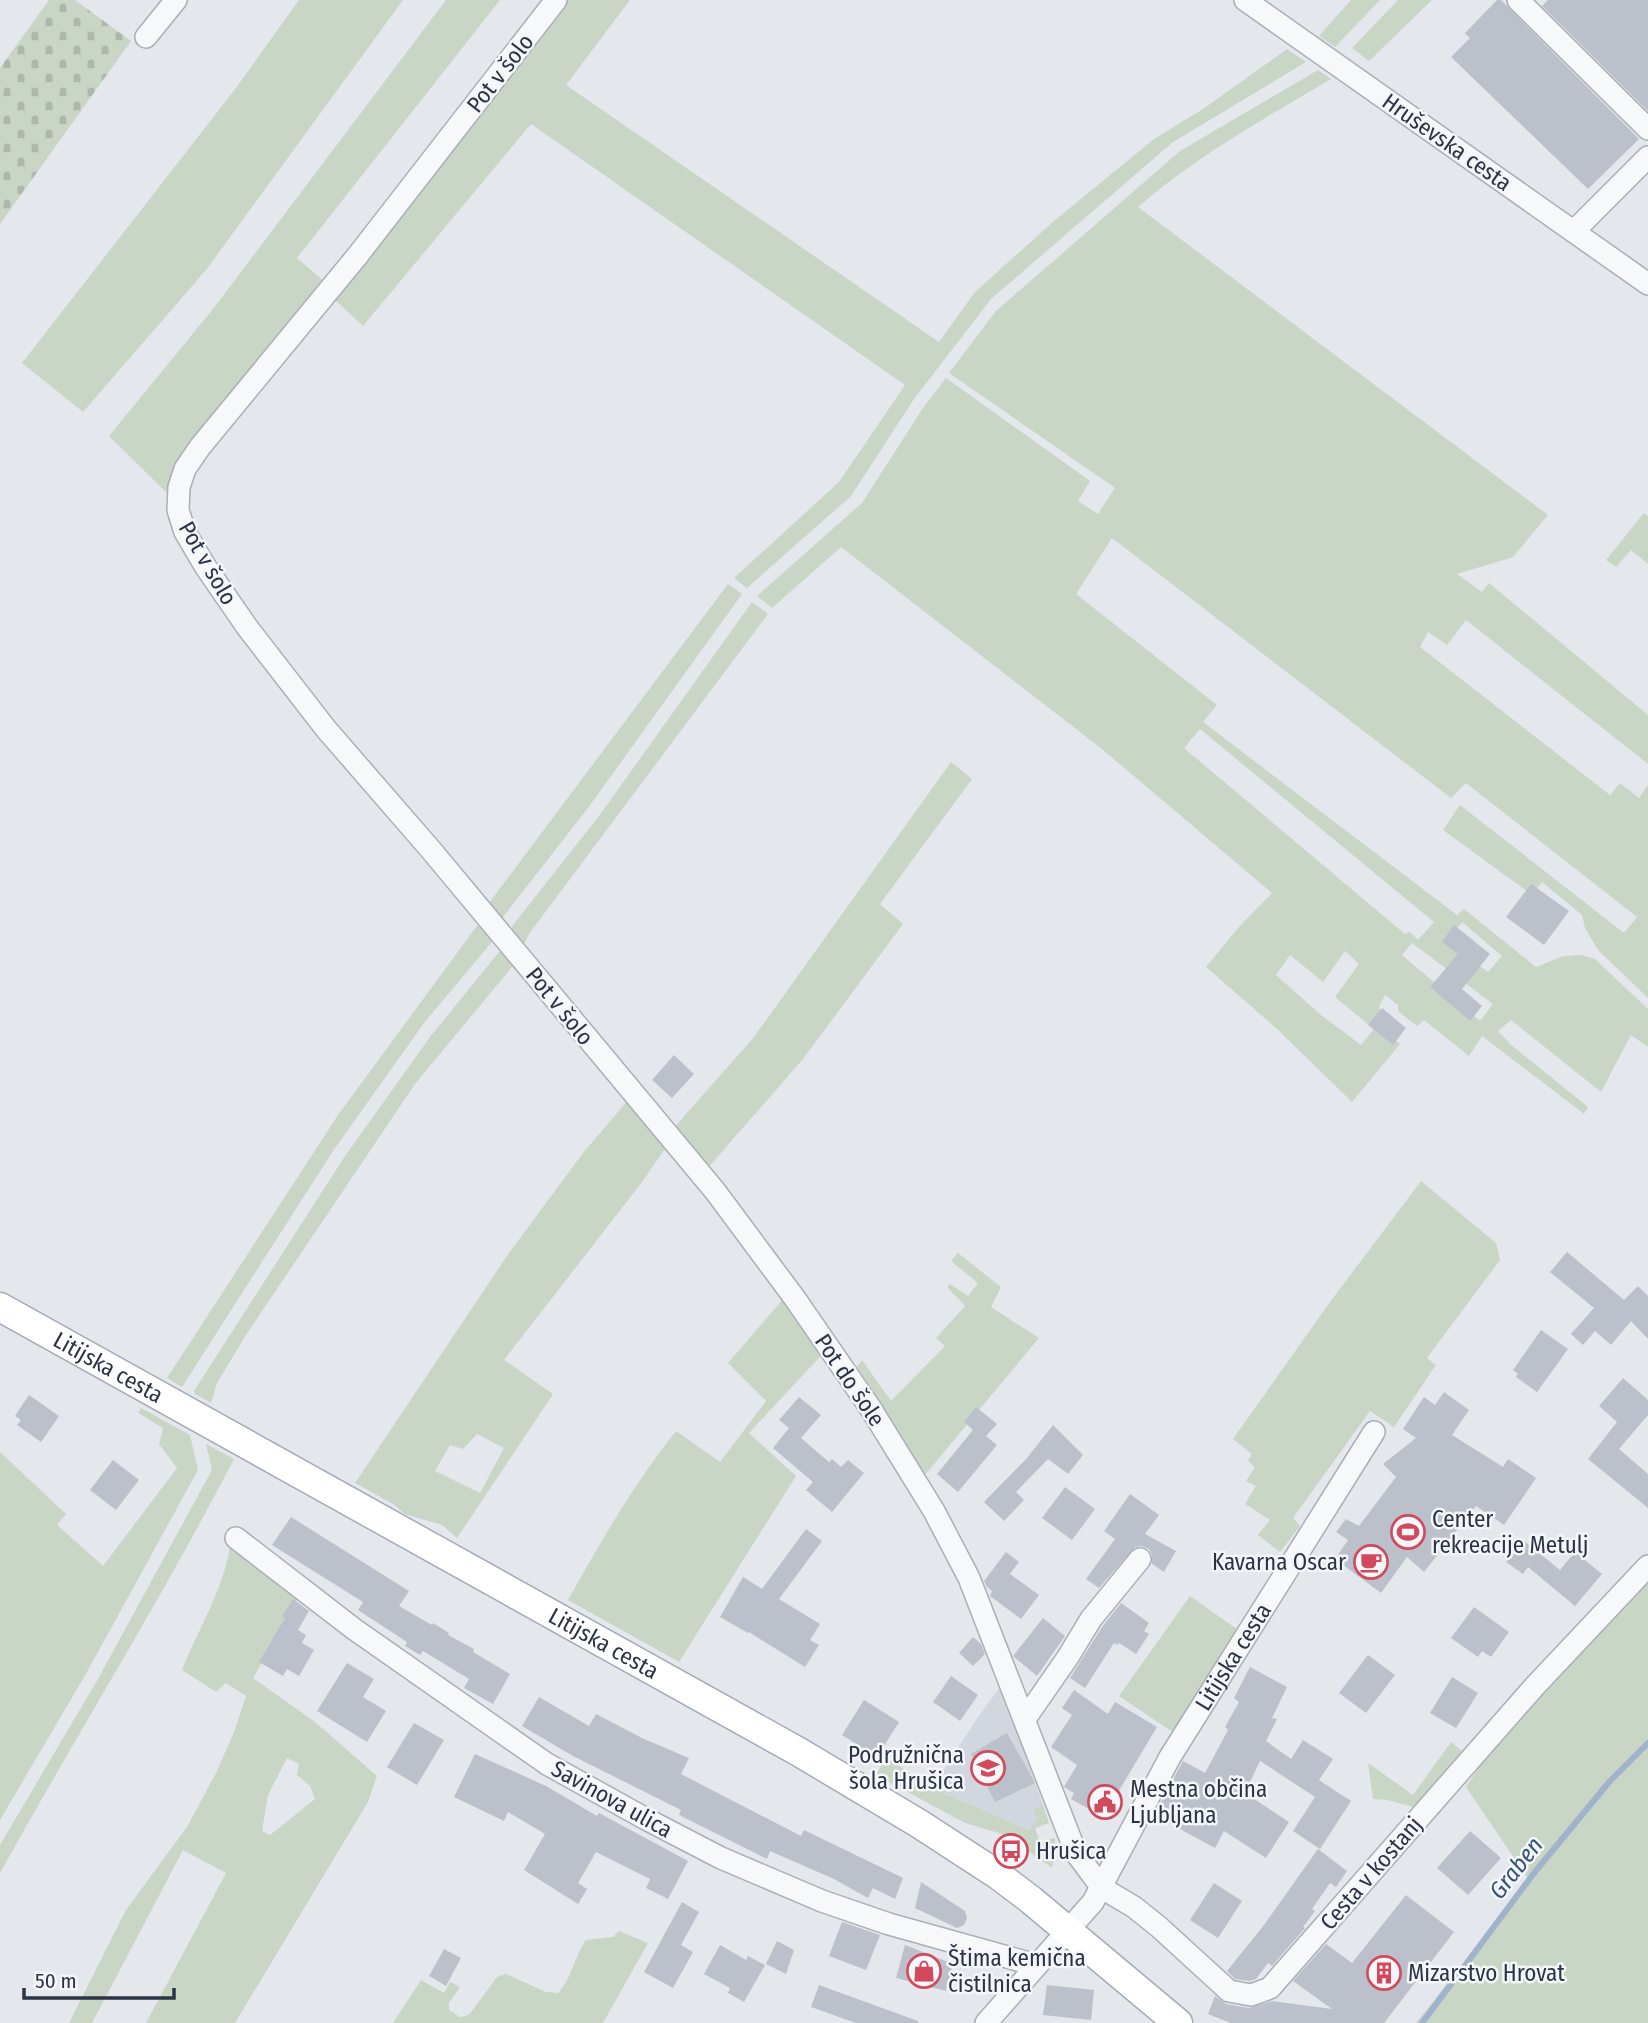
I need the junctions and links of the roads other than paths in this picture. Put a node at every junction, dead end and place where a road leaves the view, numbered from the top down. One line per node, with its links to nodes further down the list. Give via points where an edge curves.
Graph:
1 (176, 0): 5 (street)
2 (556, 0): 10 (street, Pot v šolo, via 200,447 184,469 178,510 205,566 269,658)
3 (1245, 0): 8 (street, Hruševska cesta)
4 (1518, 0): 6 (street)
5 (146, 37)
6 (1648, 130)
7 (1648, 156): 8 (street)
8 (1574, 231): 9 (street, Hruševska cesta)
9 (1648, 284)
10 (618, 1077): 16 (street, Pot do šole, via 715,1191 871,1409 969,1578)
11 (0, 1307): 18 (main road, Litijska cesta, via 871,1794 998,1875)
12 (1374, 1432): 17 (street, Litijska cesta, via 1171,1757)
13 (236, 1538): 19 (street, Savinova ulica, via 355,1629 547,1764 646,1819 721,1858 822,1901)
14 (1140, 1559): 16 (street, via 1091,1619)
15 (1648, 1566): 17 (street, Cesta v kostanj, via 1534,1687 1270,1988 1251,1995 1229,1991 1159,1927)
16 (1025, 1719): 17 (street, Pot do šole, via 1076,1853)
17 (1102, 1888): 18 (street)
18 (1067, 1930): 19 (street); 21 (main road, Litijska cesta)
19 (1036, 1965): 20 (street)
20 (986, 2023)
21 (1178, 2023)

